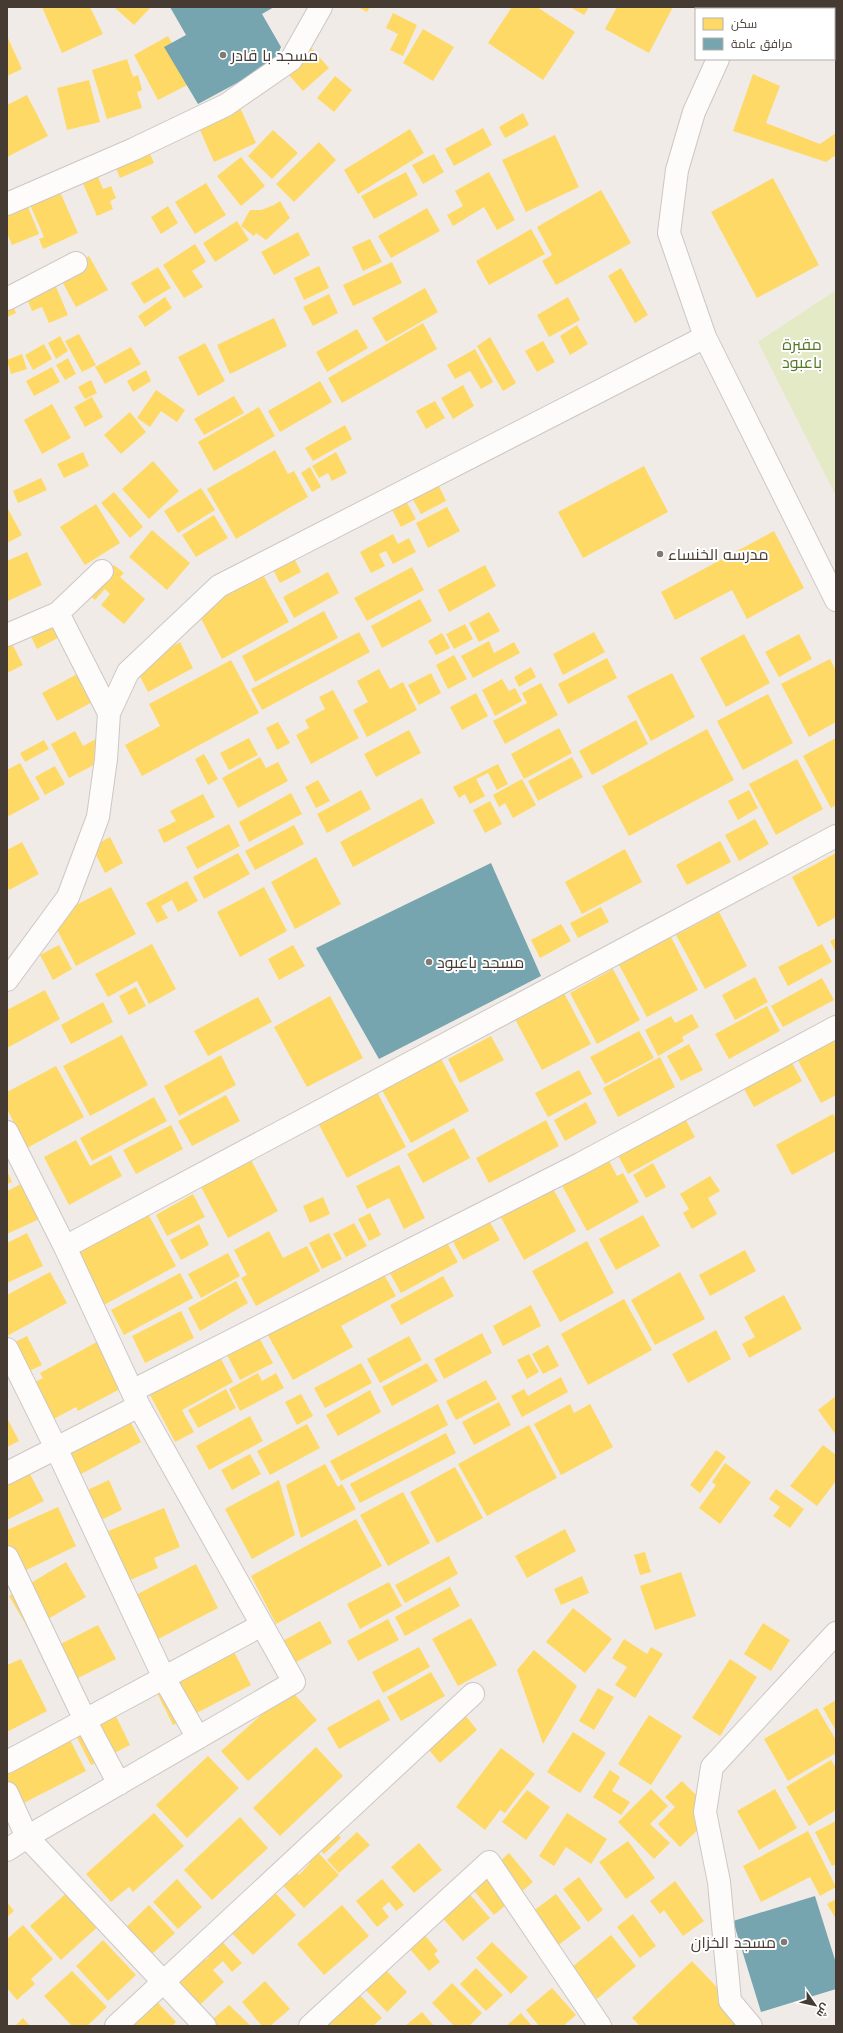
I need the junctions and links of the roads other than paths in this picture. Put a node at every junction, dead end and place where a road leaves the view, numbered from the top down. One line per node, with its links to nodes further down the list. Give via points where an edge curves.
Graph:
1 (321, 7): 3 (street, via 291,60 226,105 134,149)
2 (718, 60): 6 (street, via 692,119 677,170 669,233)
3 (7, 204)
4 (76, 263): 5 (street)
5 (7, 299)
6 (705, 337): 8 (street); 11 (street, via 219,586 128,672)
7 (102, 571): 9 (street)
8 (836, 600)
9 (58, 613): 10 (street); 11 (street)
10 (7, 635)
11 (109, 713): 13 (street, via 98,817 68,897)
12 (836, 836): 16 (street)
13 (7, 980)
14 (836, 1027): 18 (street)
15 (7, 1132): 16 (street)
16 (65, 1247): 18 (street)
17 (7, 1349): 19 (street)
18 (136, 1398): 19 (street); 22 (street)
19 (56, 1448): 20 (street); 24 (street)
20 (7, 1474)
21 (7, 1558): 26 (street)
22 (262, 1625): 24 (street); 27 (street, via 294,1682)
23 (836, 1633): 38 (street, via 712,1766 705,1812 719,1882 730,2001)
24 (164, 1678): 26 (street); 27 (street)
25 (473, 1694): 33 (street)
26 (85, 1720): 28 (street); 29 (street)
27 (198, 1738): 29 (street)
28 (7, 1762)
29 (119, 1784): 31 (street)
30 (7, 1793): 31 (street)
31 (27, 1837): 32 (street); 33 (street)
32 (7, 1850)
33 (163, 1982): 34 (street); 35 (street)
34 (116, 2026)
35 (206, 2026)
36 (310, 2026): 37 (street, via 489,1862)
37 (600, 2026)
38 (751, 2026)

